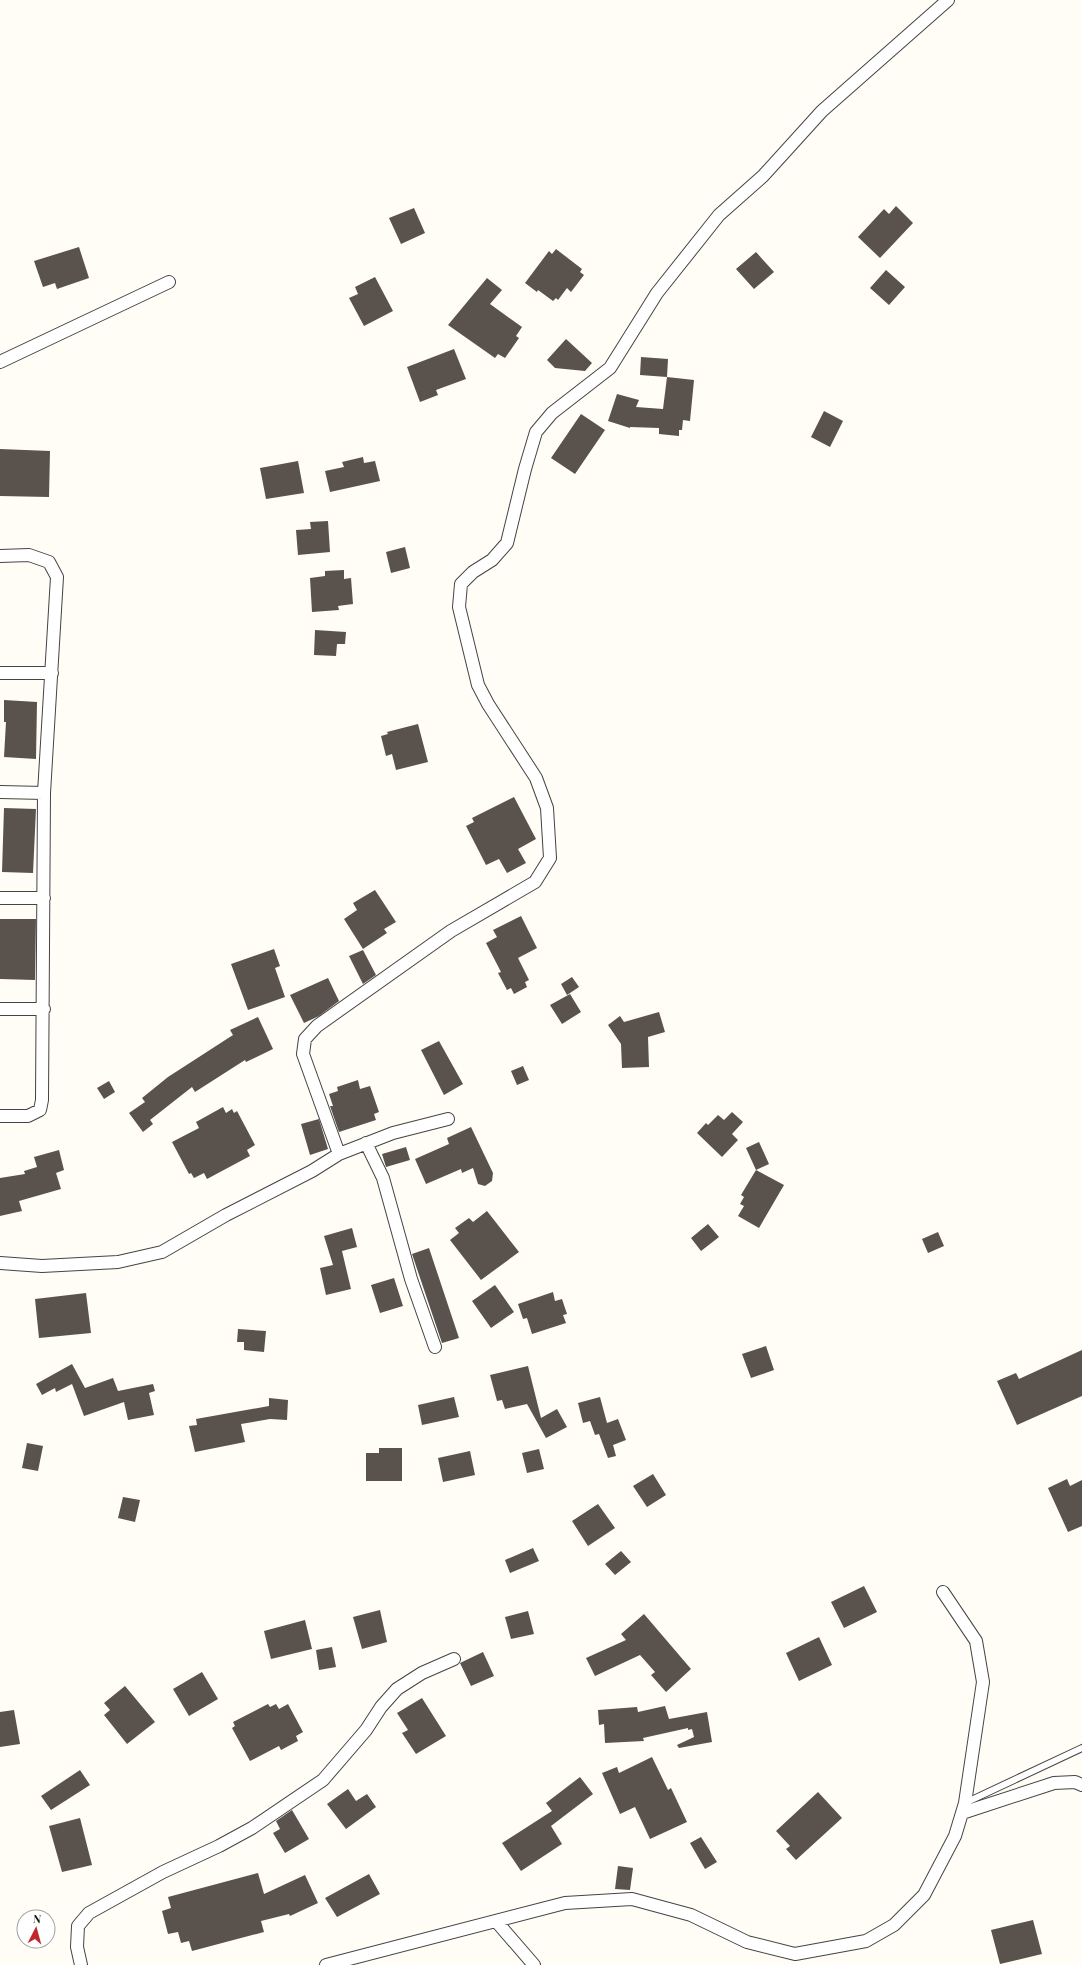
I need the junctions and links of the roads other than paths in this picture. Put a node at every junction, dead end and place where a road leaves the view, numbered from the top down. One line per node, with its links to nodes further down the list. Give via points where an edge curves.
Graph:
1 (948, 0): 16 (street, via 822,111 763,176 719,215 657,293 610,368 552,413 536,432 507,543 492,560 473,572 461,584 459,607 478,685 536,778 547,808 550,858 535,882 451,931 317,1026 305,1039 303,1054)
2 (170, 282): 3 (street)
3 (0, 362)
4 (0, 556): 6 (street, via 29,555 49,562 57,578)
5 (0, 673): 6 (street)
6 (52, 673): 8 (street)
7 (0, 792): 8 (street)
8 (44, 793): 10 (street)
9 (0, 898): 10 (street)
10 (44, 898): 12 (street)
11 (0, 1009): 12 (street)
12 (44, 1010): 13 (street, via 43,1087 40,1110 28,1116)
13 (0, 1116)
14 (448, 1119): 15 (street)
15 (366, 1143): 16 (street); 18 (street, via 383,1178 406,1264)
16 (339, 1154): 17 (street, via 162,1252 118,1262 42,1266)
17 (0, 1263)
18 (435, 1347)
19 (943, 1592): 23 (street, via 976,1642 983,1682)
20 (454, 1659): 26 (street, via 422,1673 397,1689 380,1707 362,1736 323,1780 252,1828 163,1872 89,1913 78,1926 77,1947)
21 (1082, 1748): 23 (lane)
22 (1082, 1785): 23 (street, via 1075,1782 1054,1783)
23 (964, 1808): 25 (street, via 955,1836 924,1895 894,1925 866,1941)
24 (496, 1921): 25 (street, via 565,1903 632,1899 691,1915 747,1942); 27 (street); 28 (street)
25 (796, 1960)
26 (81, 1965)
27 (326, 1965)
28 (534, 1965)

